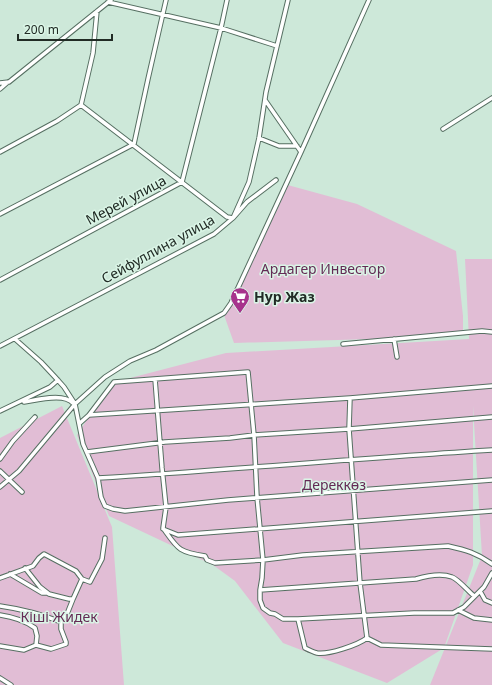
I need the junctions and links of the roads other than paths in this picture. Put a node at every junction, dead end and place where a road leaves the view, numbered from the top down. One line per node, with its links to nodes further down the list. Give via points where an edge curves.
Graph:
1 (101, 0): 6 (street)
2 (166, 0): 8 (street)
3 (227, 0): 9 (street, Мерей улица)
4 (288, 0): 10 (street, Сейфуллина улица)
5 (369, 0): 22 (street)
6 (108, 2): 7 (street); 8 (street)
7 (97, 11): 12 (street); 16 (street, via 93,53)
8 (163, 14): 9 (street); 19 (street)
9 (221, 28): 10 (street); 24 (street, Мерей улица)
10 (277, 46): 15 (street, Сейфуллина улица)
11 (1, 82): 12 (street)
12 (9, 82): 13 (street)
13 (0, 89)
14 (492, 98): 17 (street)
15 (265, 100): 18 (street, Сейфуллина улица); 20 (street)
16 (81, 105): 19 (street); 21 (street)
17 (443, 129)
18 (259, 138): 20 (street, via 279,146); 26 (street, Сейфуллина улица, via 249,182)
19 (134, 144): 24 (street); 25 (street)
20 (297, 146): 22 (street)
21 (0, 152)
22 (301, 152): 39 (street, via 231,303 224,313 156,350 130,361 105,377)
23 (276, 180): 26 (street, via 247,202)
24 (182, 182): 26 (street, via 227,217); 27 (street, Мерей улица)
25 (0, 214)
26 (233, 218): 29 (street, Сейфуллина улица, via 214,234)
27 (0, 280)
28 (492, 332): 30 (street)
29 (15, 339): 32 (street, Сейфуллина улица); 35 (street)
30 (394, 339): 31 (street); 33 (street)
31 (343, 344)
32 (0, 346)
33 (396, 357)
34 (155, 379): 40 (street, via 248,372); 42 (street); 43 (street, via 114,382)
35 (58, 380): 38 (street); 39 (street)
36 (492, 386): 37 (street)
37 (350, 398): 40 (street); 47 (street)
38 (20, 403): 39 (street, via 47,398 66,398); 41 (street)
39 (75, 404): 46 (street); 58 (street, via 33,456)
40 (252, 405): 42 (street); 48 (street)
41 (0, 411)
42 (158, 411): 43 (street); 49 (street)
43 (89, 415): 46 (street)
44 (35, 417): 52 (street)
45 (492, 417): 47 (street)
46 (80, 423): 51 (street, via 83,444)
47 (349, 429): 48 (street); 53 (street)
48 (254, 435): 49 (street); 54 (street)
49 (160, 442): 51 (street); 56 (street)
50 (492, 450): 53 (street)
51 (87, 452): 57 (street)
52 (0, 459)
53 (352, 460): 54 (street); 61 (street)
54 (256, 466): 56 (street); 63 (street)
55 (0, 471): 58 (street)
56 (163, 474): 57 (street); 64 (street)
57 (98, 478): 64 (street, via 105,506 125,511)
58 (8, 479): 60 (street); 62 (street)
59 (492, 480): 61 (street)
60 (0, 487)
61 (354, 490): 63 (street); 66 (street)
62 (22, 492)
63 (257, 497): 64 (street); 68 (street)
64 (166, 507): 67 (street)
65 (492, 511): 66 (street)
66 (356, 521): 68 (street); 70 (street)
67 (163, 528): 68 (street, via 178,535); 71 (street, via 178,549 189,554 205,556 207,560 215,563)
68 (260, 528): 71 (street)
69 (105, 538): 77 (street, via 102,559 94,575 90,582)
70 (358, 552): 71 (street); 72 (street, via 448,546 482,556); 78 (street)
71 (263, 560): 79 (street)
72 (492, 564)
73 (25, 568): 75 (street); 77 (street, via 33,566 44,554 76,571); 81 (street)
74 (492, 573): 80 (street)
75 (10, 574): 76 (street); 81 (street, via 42,593)
76 (0, 578)
77 (82, 579): 83 (street)
78 (360, 583): 79 (street); 82 (street, via 416,580 438,575 452,577); 87 (street)
79 (260, 590): 89 (street, via 263,608 283,619)
80 (480, 591): 82 (street); 84 (street, via 485,600)
81 (49, 594): 83 (street)
82 (474, 596): 86 (street)
83 (73, 599): 91 (street)
84 (492, 603)
85 (0, 606): 91 (street, via 45,615)
86 (458, 610): 87 (street, via 454,613); 90 (street, via 474,618)
87 (364, 615): 89 (street); 92 (street)
88 (0, 616): 93 (street, via 26,621 36,628)
89 (298, 619): 92 (street, via 305,648 318,653 343,649)
90 (492, 620)
91 (61, 622): 93 (street, via 66,644 51,649)
92 (367, 638): 95 (street, via 381,644)
93 (36, 645): 94 (street, via 24,650)
94 (0, 646)
95 (492, 649)
96 (0, 678): 97 (street)
97 (10, 685)

